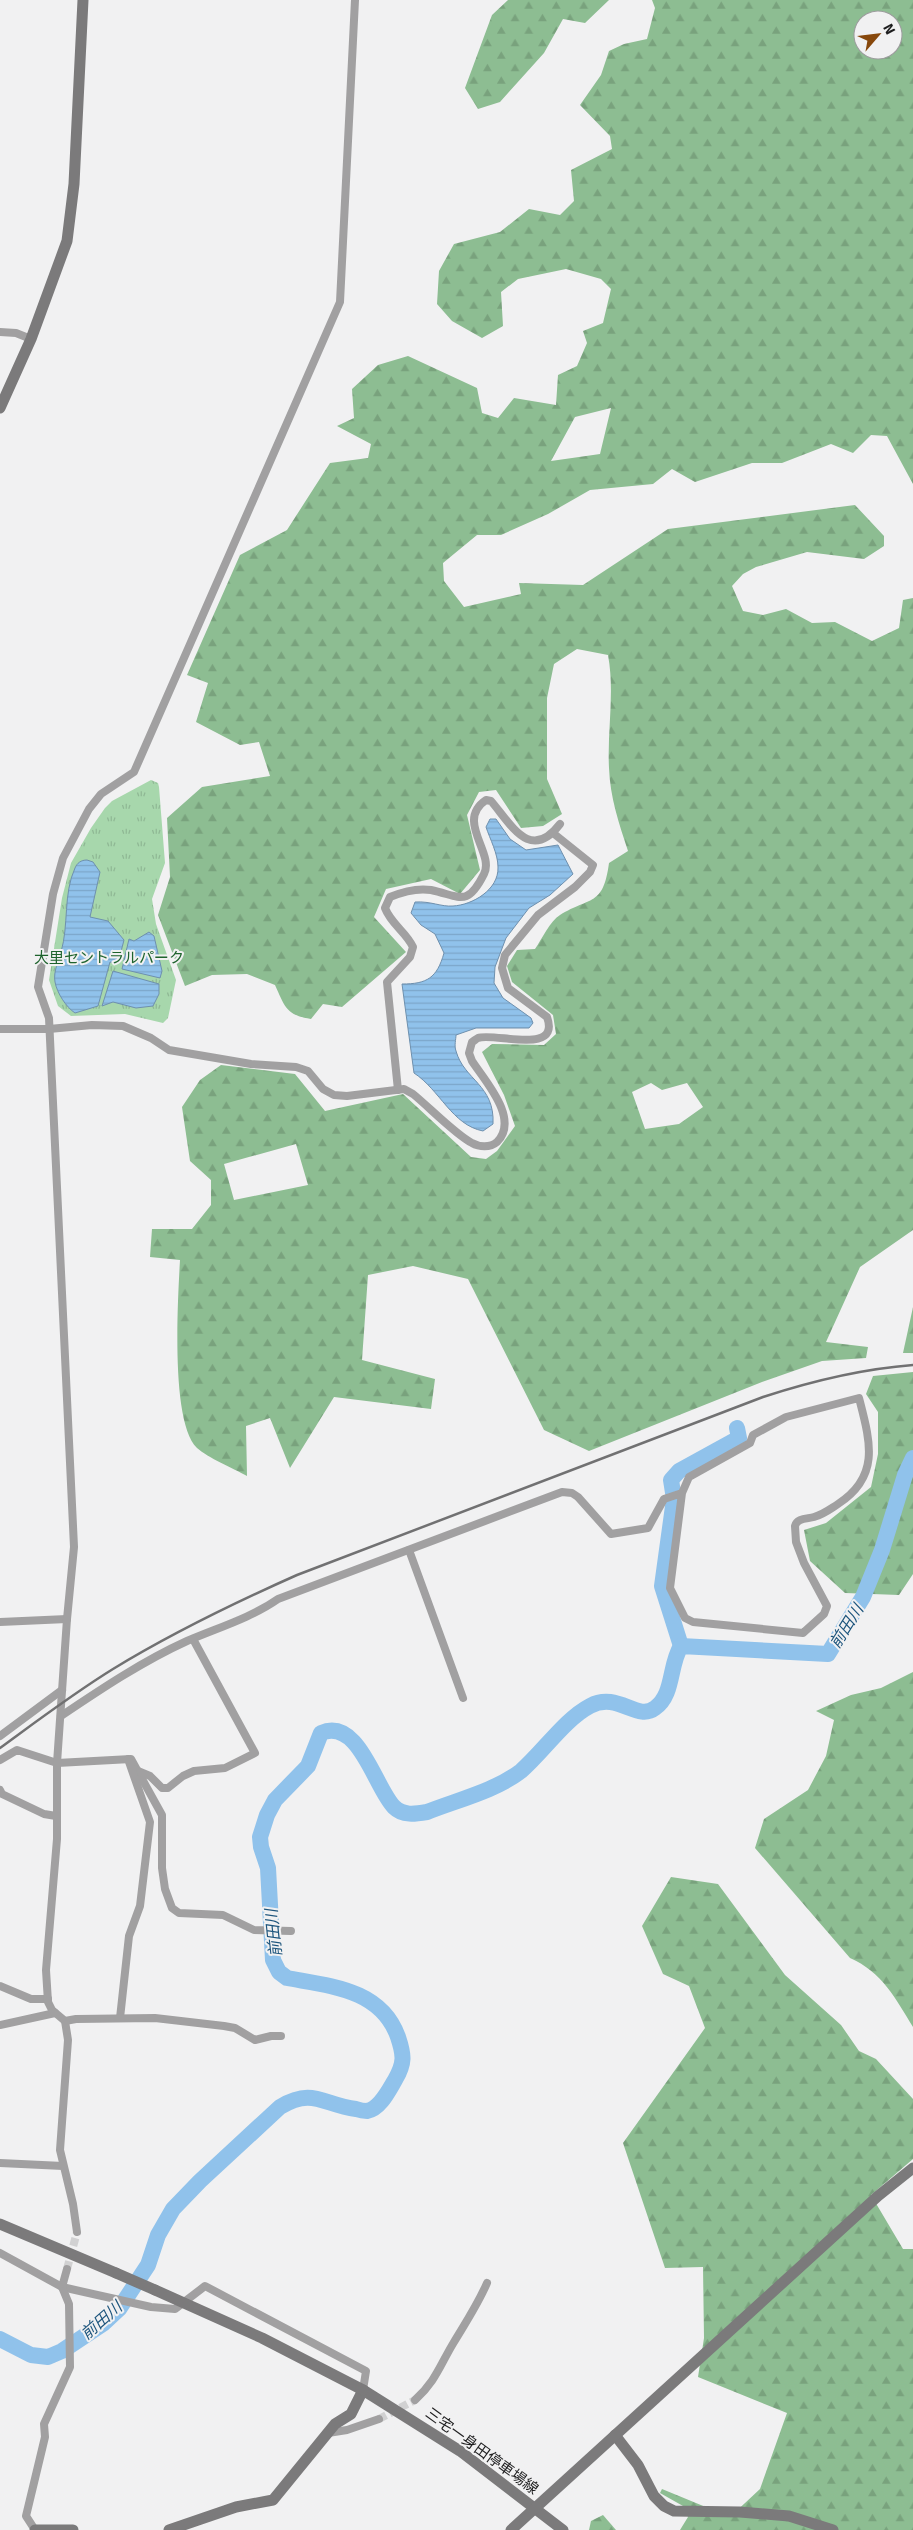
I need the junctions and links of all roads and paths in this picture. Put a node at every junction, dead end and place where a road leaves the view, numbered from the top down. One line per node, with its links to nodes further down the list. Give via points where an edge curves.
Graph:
1 (83, 0): 4 (street, via 74,184 67,241)
2 (354, 0): 9 (street, via 340,302 134,772 101,794 88,809 63,858 38,988 49,1018)
3 (0, 332): 4 (street)
4 (32, 339): 5 (street)
5 (0, 408)
6 (560, 824): 7 (street)
7 (553, 833): 10 (street, via 537,840 522,837 492,801 486,800 475,812 474,826 485,872 468,896 459,899 429,890 402,892 390,897 385,908 389,918 408,936 413,947 410,957 387,982); 10 (street, via 593,865 590,872 538,915 505,955 502,968 508,988 547,1017 550,1024 548,1032 540,1038 526,1040 479,1037 472,1042 469,1053 503,1111 505,1124 502,1134 489,1146 471,1143 413,1094)
8 (0, 1029): 9 (street)
9 (49, 1029): 10 (street, via 122,1026 151,1038 169,1050 251,1064 296,1067 308,1071 334,1095); 13 (street, via 74,1547)
10 (398, 1090)
11 (680, 1493): 11 (street, via 670,1588 685,1618 693,1622 803,1633 824,1614 826,1606 796,1542 795,1524 824,1514 846,1499 866,1475 870,1452 859,1398 786,1417 753,1435 750,1444 689,1477); 12 (street, via 664,1499 648,1528 611,1534 578,1497 562,1492)
12 (409, 1550): 15 (street, via 278,1599 261,1611); 17 (street)
13 (67, 1619): 14 (street); 16 (street)
14 (0, 1622)
15 (193, 1639): 18 (street, via 113,1682); 23 (street, via 256,1753 225,1768 194,1771 168,1788 162,1788 150,1776)
16 (62, 1690): 18 (street); 19 (street)
17 (463, 1698)
18 (61, 1716): 22 (street)
19 (0, 1736)
20 (128, 1759): 22 (street); 23 (street, via 132,1759); 30 (street, via 150,1822 140,1906 129,1936)
21 (0, 1760): 22 (street, via 21,1750)
22 (56, 1763): 25 (street)
23 (138, 1771): 26 (street, via 162,1815 162,1868 172,1908 179,1913 223,1915 254,1930)
24 (1, 1794): 25 (street, via 44,1814)
25 (56, 1816): 28 (street, via 46,1970)
26 (291, 1931)
27 (0, 1986): 28 (street, via 31,1999)
28 (48, 1998): 29 (street)
29 (55, 2013): 31 (street); 32 (street)
30 (120, 2018): 31 (street); 33 (street, via 224,2026 235,2028 255,2040)
31 (66, 2021): 35 (street, via 68,2040 60,2138)
32 (0, 2025)
33 (281, 2036)
34 (0, 2163): 35 (street)
35 (63, 2166): 38 (street)
36 (913, 2168): 47 (street, 三宅一身田停車場線)
37 (0, 2224): 43 (street, 三宅一身田停車場線, bridge, via 262,2338)
38 (77, 2232)
39 (0, 2253): 42 (street)
40 (67, 2269): 42 (street)
41 (487, 2284): 44 (street, via 429,2388)
42 (62, 2287): 43 (street, via 151,2307 175,2309 205,2286 366,2372); 50 (street, via 69,2304 72,2354 70,2367 44,2424 45,2437 26,2516)
43 (363, 2390): 46 (street, via 351,2414 339,2420); 48 (street, 三宅一身田停車場線, via 440,2438)
44 (415, 2400)
45 (379, 2419): 46 (street, via 347,2430)
46 (328, 2432): 49 (street, via 273,2500 236,2507)
47 (615, 2434): 48 (street, 三宅一身田停車場線); 55 (street, via 638,2465 654,2496 674,2511 789,2516)
48 (535, 2508): 53 (street); 54 (street)
49 (189, 2527): 52 (street)
50 (35, 2530): 51 (street)
51 (73, 2530)
52 (169, 2530)
53 (511, 2530)
54 (563, 2530)
55 (833, 2530)

